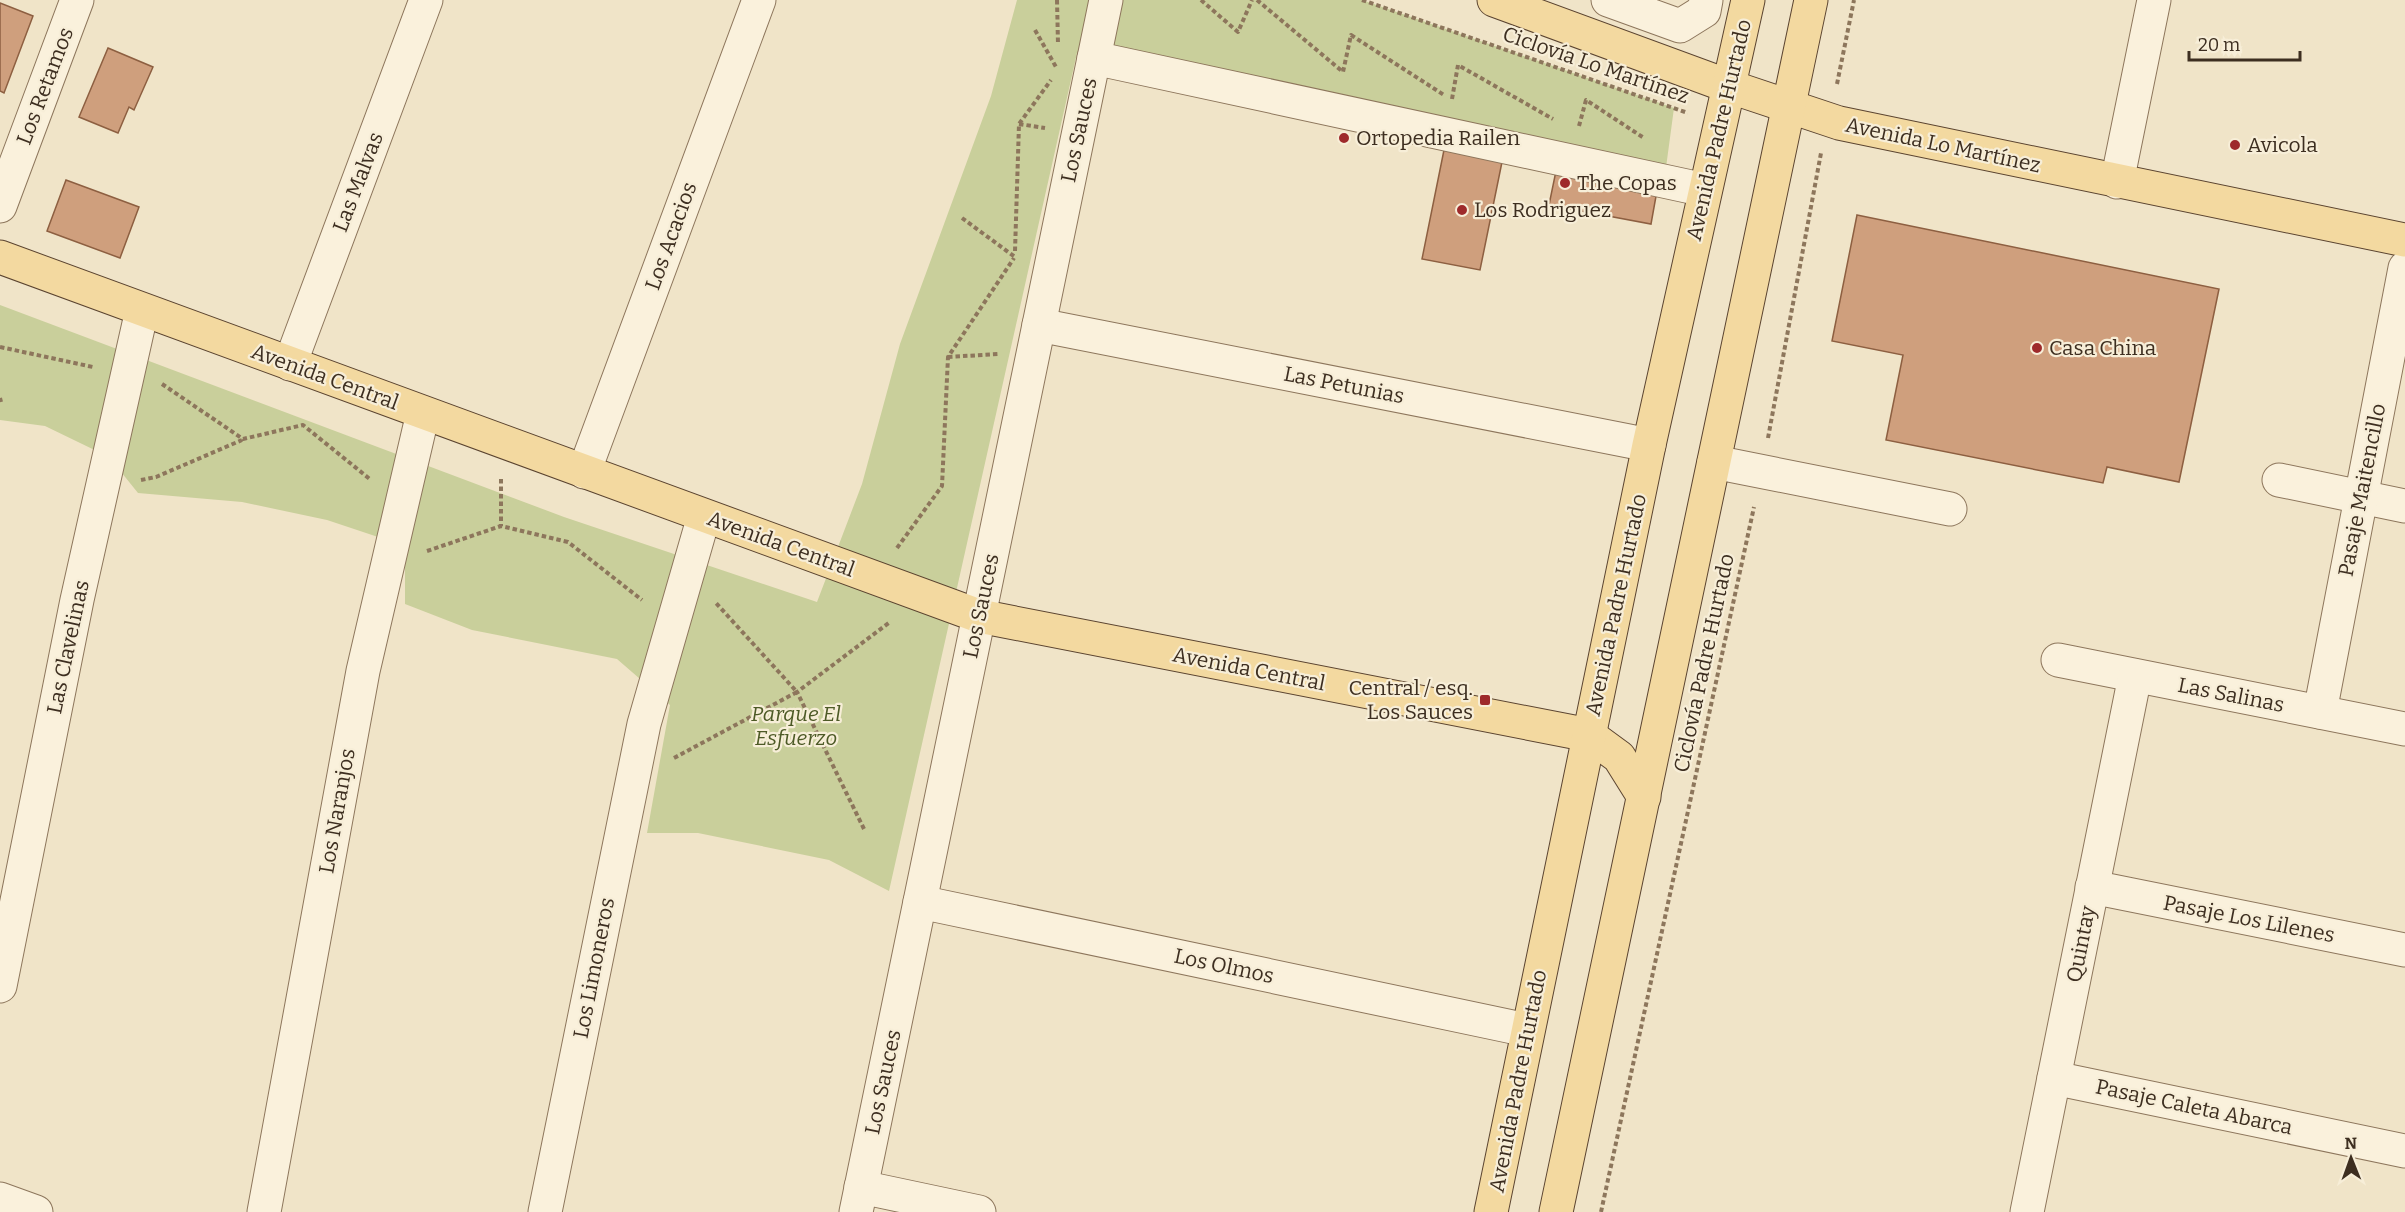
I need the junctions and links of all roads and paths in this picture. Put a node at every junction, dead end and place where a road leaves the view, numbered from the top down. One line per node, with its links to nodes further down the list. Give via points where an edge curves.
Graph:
1 (77, 0): 33 (street, Los Retamos)
2 (426, 0): 43 (street, Las Malvas)
3 (759, 0): 51 (street, Los Acacios)
4 (1057, 0): 18 (path)
5 (1106, 0): 20 (street, Los Sauces)
6 (1201, 0): 7 (path, via 1238,32)
7 (1252, 0)
8 (1257, 0): 25 (path, via 1343,72 1351,35 1452,100 1458,65)
9 (1362, 0): 26 (path, Ciclovía Lo Martínez)
10 (1494, 0): 22 (main road, Avenida Lo Martínez)
11 (1608, 0): 12 (street, via 1680,26 1704,11)
12 (1706, 0)
13 (1748, 0): 22 (main road, Avenida Padre Hurtado)
14 (1811, 0): 23 (main road)
15 (1854, 0): 24 (path, Ciclovía Padre Hurtado)
16 (2154, 0): 31 (street)
17 (1035, 30): 19 (path, via 1058,70)
18 (1058, 47)
19 (1058, 58)
20 (1094, 58): 32 (street); 40 (street, Los Sauces)
21 (1052, 79): 37 (path, via 1019,124)
22 (1728, 86): 23 (main road, Avenida Lo Martínez); 26 (main road, Avenida Padre Hurtado)
23 (1789, 105): 24 (main road, Avenida Lo Martínez); 29 (main road)
24 (1830, 120): 30 (path, Ciclovía Padre Hurtado); 31 (main road, Avenida Lo Martínez)
25 (1557, 121)
26 (1720, 124): 32 (main road, Avenida Padre Hurtado)
27 (1577, 133): 28 (path, via 1586,100)
28 (1650, 142)
29 (1781, 147): 30 (path); 49 (main road)
30 (1820, 155): 50 (path, Ciclovía Padre Hurtado)
31 (2117, 182): 35 (main road, Avenida Lo Martínez)
32 (1705, 190): 48 (main road, Avenida Padre Hurtado)
33 (0, 206)
34 (962, 218): 37 (path)
35 (2405, 240)
36 (0, 257): 39 (main road, Avenida Central)
37 (1015, 257): 42 (path)
38 (2405, 268): 54 (street, Pasaje Maitencillo)
39 (142, 310): 43 (main road, Avenida Central); 44 (street, Las Clavelinas)
40 (1036, 339): 42 (path); 48 (street, Las Petunias); 64 (street, Los Sauces)
41 (0, 347): 44 (path)
42 (948, 357): 62 (path, via 942,486)
43 (290, 364): 45 (main road, Avenida Central)
44 (127, 376): 46 (path); 53 (street, Las Clavelinas)
45 (423, 413): 47 (main road, Avenida Central); 55 (street, Los Naranjos)
46 (243, 439): 53 (path, via 156,477); 55 (path, via 303,425)
47 (501, 441): 51 (main road, Avenida Central); 59 (path)
48 (1649, 445): 71 (main road, Avenida Padre Hurtado)
49 (1714, 462): 50 (street); 73 (main road)
50 (1761, 471): 57 (street); 90 (path, Ciclovía Padre Hurtado)
51 (584, 472): 58 (main road, Avenida Central)
52 (2279, 480): 54 (street)
53 (103, 486): 78 (street, Las Clavelinas)
54 (2361, 497): 56 (street); 69 (street, Pasaje Maitencillo)
55 (400, 503): 60 (street, Los Naranjos)
56 (2405, 506)
57 (1950, 509)
58 (704, 516): 61 (street); 62 (main road, Avenida Central)
59 (501, 526): 60 (path); 65 (path, via 568,542)
60 (386, 565): 85 (street, Los Naranjos)
61 (687, 572): 65 (street); 68 (path)
62 (876, 578): 63 (main road, Avenida Central)
63 (924, 597): 64 (main road, Avenida Central); 68 (path)
64 (979, 616): 71 (main road, Avenida Central); 76 (street, Los Sauces)
65 (672, 623): 72 (street, Los Limoneros)
66 (2058, 660): 67 (street, Las Salinas)
67 (2135, 676): 69 (street, Las Salinas); 75 (street, Quintay)
68 (797, 692): 72 (path); 74 (path)
69 (2320, 712): 70 (street, Las Salinas)
70 (2405, 729)
71 (1589, 735): 73 (main road, via 1618,757); 79 (main road, Avenida Padre Hurtado)
72 (632, 781): 86 (street, Los Limoneros)
73 (1644, 797): 89 (main road)
74 (864, 829)
75 (2092, 887): 77 (street, Pasaje Los Lilenes); 80 (street, Quintay)
76 (920, 902): 79 (street, Los Olmos); 83 (street, Los Sauces)
77 (2405, 950)
78 (0, 986)
79 (1527, 1030): 88 (main road, Avenida Padre Hurtado)
80 (2054, 1078): 81 (street, Pasaje Caleta Abarca); 91 (street, Quintay)
81 (2405, 1150)
82 (0, 1199): 84 (street)
83 (859, 1199): 87 (street)
84 (36, 1212)
85 (264, 1212)
86 (545, 1212)
87 (979, 1212)
88 (1491, 1212)
89 (1556, 1212)
90 (1601, 1212)
91 (2027, 1212)

